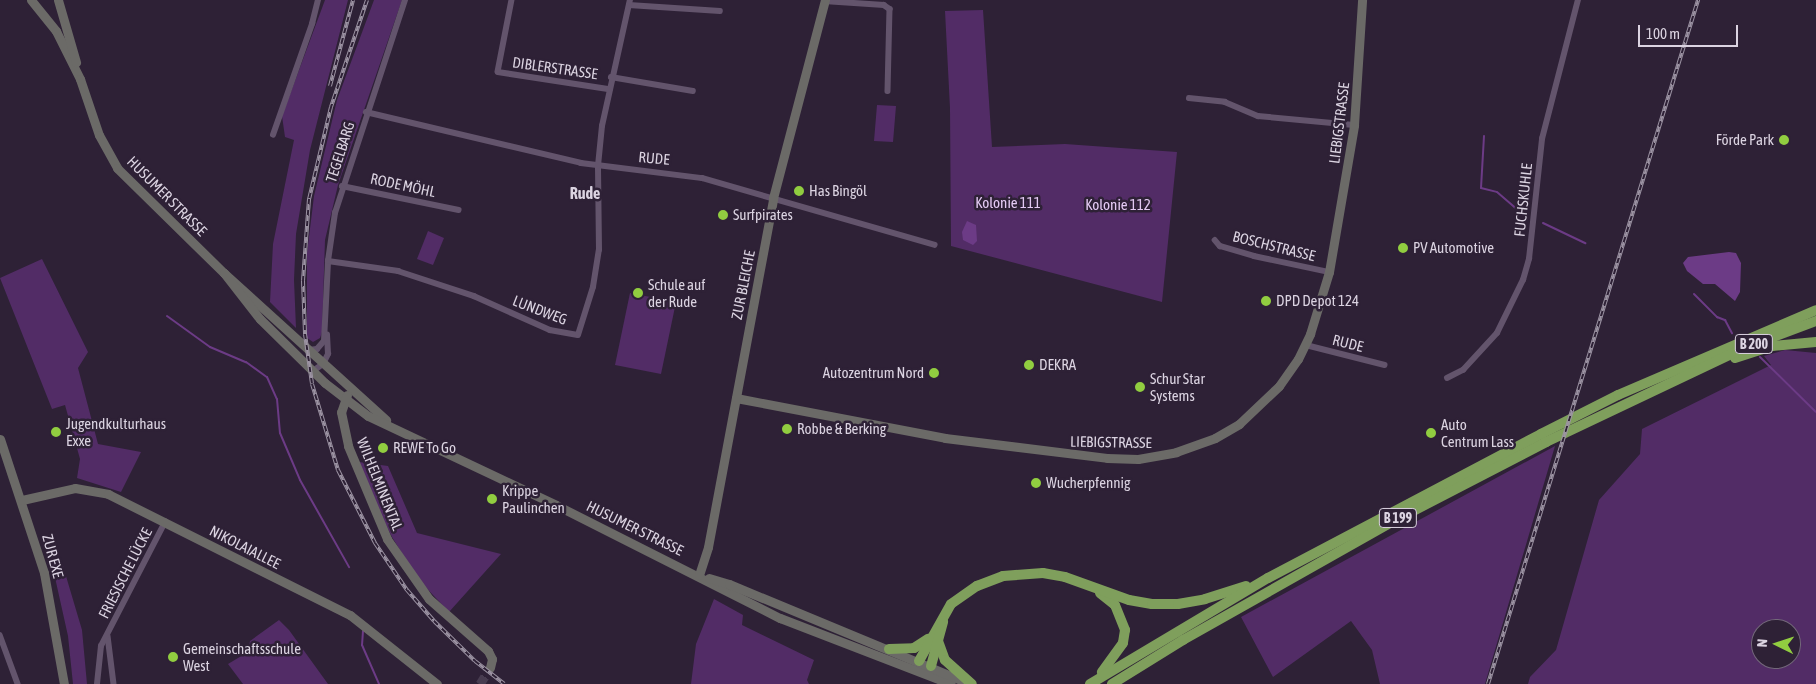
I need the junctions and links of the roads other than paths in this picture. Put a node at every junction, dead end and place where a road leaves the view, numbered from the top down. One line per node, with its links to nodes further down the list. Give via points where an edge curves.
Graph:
1 (31, 0): 12 (street, HUSUMER STRASSE, via 51,23)
2 (58, 0): 12 (street)
3 (318, 0): 19 (street)
4 (405, 0): 17 (street, TEGELBARG)
5 (512, 0): 13 (street, DIBLERSTRASSE, via 498,72)
6 (824, 0): 15 (street, ZUR BLEICHE, via 884,5 890,9); 22 (street, ZUR BLEICHE)
7 (1362, 0): 18 (street, LIEBIGSTRASSE)
8 (1578, 0): 39 (street, FUCHSKUHLE, via 1542,140 1529,259 1523,280 1497,333 1470,363)
9 (630, 2): 10 (street); 11 (street, DIBLERSTRASSE)
10 (720, 11)
11 (611, 78): 13 (street, DIBLERSTRASSE); 14 (street)
12 (80, 79): 28 (street, HUSUMER STRASSE, via 99,135 117,168)
13 (608, 89): 20 (street, DIBLERSTRASSE)
14 (693, 91)
15 (888, 92)
16 (1189, 98): 18 (street, via 1226,102 1258,116)
17 (366, 112): 20 (street, RUDE); 21 (street, TEGELBARG)
18 (1354, 125): 27 (street, LIEBIGSTRASSE)
19 (273, 135)
20 (598, 166): 22 (street, RUDE, via 684,174); 26 (street, LUNDWEG, via 599,250 593,287 578,335 550,330 474,296 398,271)
21 (342, 186): 23 (street, RODE MÖHL); 26 (street, TEGELBARG)
22 (773, 198): 25 (street, RUDE); 41 (street, ZUR BLEICHE)
23 (459, 210)
24 (1215, 240): 27 (street, BOSCHSTRASSE, via 1220,246 1254,256)
25 (935, 245)
26 (328, 261): 30 (street, TEGELBARG)
27 (1329, 272): 33 (street, LIEBIGSTRASSE)
28 (224, 273): 34 (street, HUSUMER STRASSE); 37 (street, HUSUMER STRASSE, via 238,294)
29 (1816, 310): 48 (highway, B 199, via 1618,395)
30 (326, 318): 34 (street, TEGELBARG, via 324,341 318,348); 35 (street, TEGELBARG, via 328,354)
31 (1816, 321): 38 (highway, B 200, via 1746,347)
32 (1816, 342): 38 (highway, B 199, via 1772,346)
33 (1306, 345): 36 (street, RUDE); 41 (street, LIEBIGSTRASSE, via 1279,386 1238,424 1192,447 1138,459 973,443 858,424)
34 (308, 350): 35 (street, HUSUMER STRASSE)
35 (324, 364): 37 (street); 40 (street, HUSUMER STRASSE)
36 (1385, 365)
37 (313, 371): 42 (street, HUSUMER STRASSE)
38 (1694, 373): 65 (highway, B 199, via 1546,442 1390,523)
39 (1447, 378)
40 (350, 391): 42 (street); 43 (street, HUSUMER STRASSE)
41 (736, 398): 47 (street, ZUR BLEICHE, via 708,547)
42 (343, 400): 43 (street, HUSUMER STRASSE); 56 (street, WILHELMINENTAL, via 342,426 348,446 387,539 428,599 488,651 492,659)
43 (396, 428): 47 (street, HUSUMER STRASSE)
44 (0, 439): 45 (street, ZUR EXE)
45 (22, 500): 46 (street, NIKOLAIALLEE, via 60,489 90,489 108,494); 58 (street, ZUR EXE, via 44,573)
46 (165, 522): 51 (street, FRIESISCHE LÜCKE); 61 (street, NIKOLAIALLEE, via 350,615)
47 (699, 576): 53 (street, HUSUMER STRASSE, via 729,584 786,610); 54 (street, HUSUMER STRASSE, via 804,628)
48 (1268, 578): 49 (highway, via 1205,599 1178,604 1129,600); 64 (highway, B 199)
49 (1081, 584): 52 (highway, via 1043,574 1004,576 977,586 951,604); 64 (highway, via 1116,606 1125,630 1123,643 1112,662)
50 (0, 635): 57 (street)
51 (108, 636): 59 (street, FRIESISCHE LÜCKE, via 97,661); 60 (street, FRIESISCHE LÜCKE)
52 (934, 638): 53 (highway, via 914,648); 54 (highway); 55 (highway); 63 (highway, via 945,660)
53 (889, 649): 54 (street, HUSUMER STRASSE)
54 (920, 666): 55 (street, HUSUMER STRASSE); 62 (street, HUSUMER STRASSE)
55 (931, 666): 63 (street, HUSUMER STRASSE)
56 (490, 668)
57 (18, 684)
58 (64, 684)
59 (97, 684)
60 (114, 684)
61 (437, 684)
62 (951, 684)
63 (971, 684)
64 (1091, 684)
65 (1112, 684)

